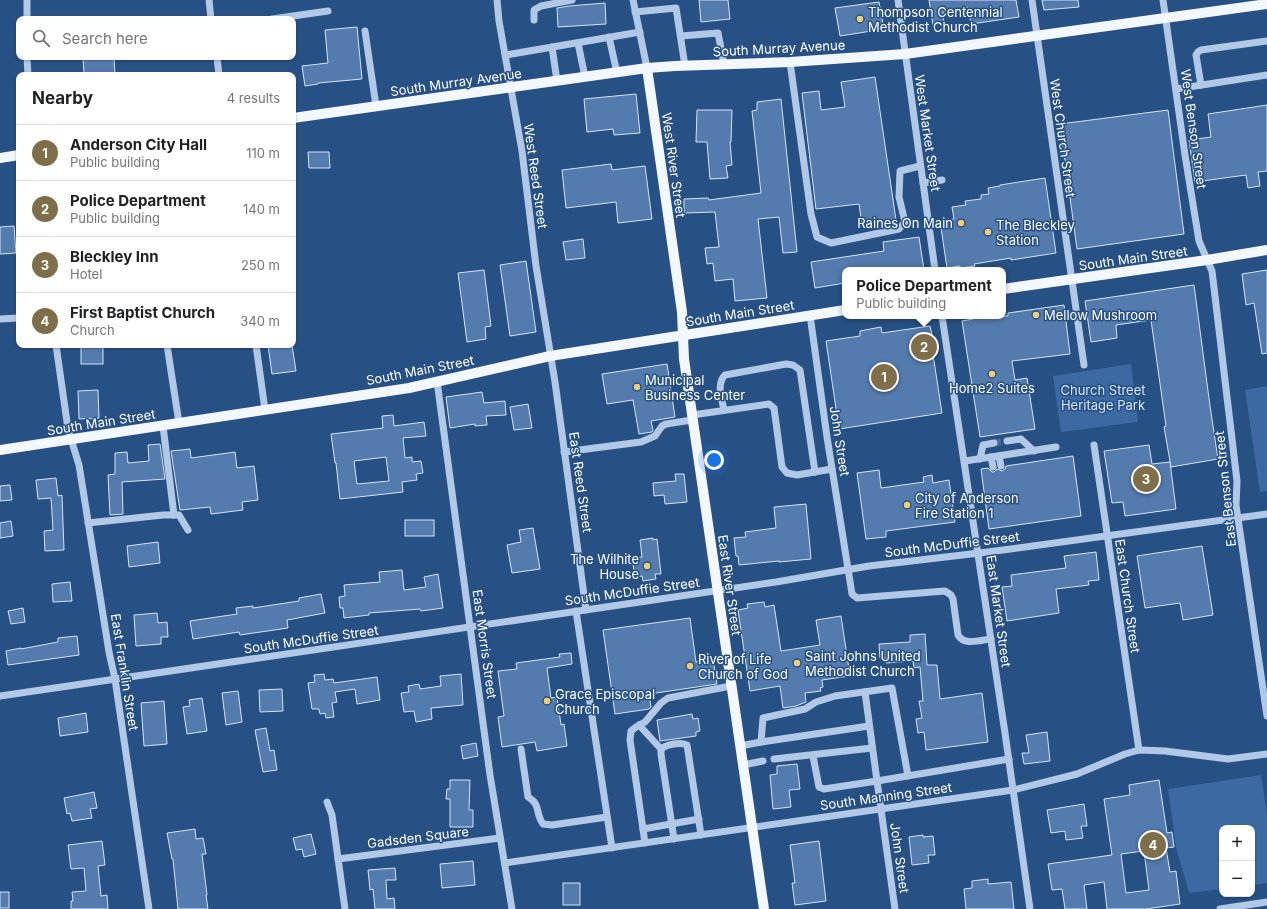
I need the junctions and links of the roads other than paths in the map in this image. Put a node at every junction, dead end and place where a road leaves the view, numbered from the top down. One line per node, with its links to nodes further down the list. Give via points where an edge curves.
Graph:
1 (27, 0): 12 (street)
2 (209, 0): 13 (street)
3 (497, 0): 26 (street, West Reed Street)
4 (572, 0): 16 (street, via 541,6 534,10)
5 (633, 0): 11 (street, West River Street)
6 (898, 0): 25 (street, West Market Street)
7 (1032, 0): 20 (street, West Church Street)
8 (1163, 0): 15 (street, West Benson Street)
9 (1267, 4): 15 (main road, South Murray Avenue)
10 (328, 11): 14 (street)
11 (635, 12): 18 (street, West River Street); 19 (street, via 676,8)
12 (27, 16)
13 (211, 16)
14 (293, 16)
15 (1166, 18): 20 (main road, South Murray Avenue); 41 (street, West Benson Street)
16 (534, 20)
17 (365, 31): 42 (street)
18 (640, 32): 21 (street); 32 (street, West River Street)
19 (680, 36): 30 (street, via 718,33); 31 (street)
20 (1037, 36): 25 (main road, South Murray Avenue); 52 (street, West Church Street)
21 (609, 37): 23 (street); 35 (street)
22 (1267, 41): 39 (street, via 1201,50 1196,55)
23 (578, 43): 24 (street); 37 (street)
24 (552, 47): 26 (street); 38 (street)
25 (905, 54): 29 (main road, South Murray Avenue); 46 (street, West Market Street)
26 (506, 55): 40 (street, West Reed Street)
27 (27, 60): 33 (street)
28 (216, 60): 34 (street)
29 (790, 62): 30 (main road, South Murray Avenue); 46 (street, via 811,214 817,237 832,243 899,229 905,222 899,197 900,171)
30 (724, 64): 31 (main road, South Murray Avenue)
31 (685, 66): 32 (main road, South Murray Avenue)
32 (648, 68): 35 (main road, South Murray Avenue); 59 (main road, West River Street, via 682,312)
33 (28, 72)
34 (218, 72)
35 (617, 73): 37 (main road, South Murray Avenue)
36 (1267, 75): 39 (street)
37 (584, 77): 38 (main road, South Murray Avenue)
38 (557, 81): 40 (main road, South Murray Avenue)
39 (1201, 85): 41 (street)
40 (512, 88): 42 (main road, South Murray Avenue); 63 (street, West Reed Street)
41 (1176, 89): 50 (street, West Benson Street, via 1199,241)
42 (376, 106): 43 (main road, South Murray Avenue)
43 (296, 118)
44 (16, 155): 45 (main road)
45 (0, 158)
46 (920, 166): 48 (street, West Market Street)
47 (942, 180): 48 (street)
48 (923, 183): 51 (street, West Market Street)
49 (1267, 250): 50 (main road, South Main Street)
50 (1207, 260): 52 (main road, South Main Street); 87 (street, East Benson Street, via 1212,271 1237,481)
51 (935, 267)
52 (1071, 279): 53 (main road, South Main Street); 64 (street)
53 (1006, 289)
54 (842, 310): 55 (main road, South Main Street)
55 (810, 315): 59 (main road, South Main Street); 83 (street, John Street)
56 (16, 318): 57 (street)
57 (0, 319)
58 (942, 319): 82 (street, East Market Street)
59 (682, 336): 63 (main road, South Main Street); 68 (main road, East River Street)
60 (56, 348): 71 (street, East Franklin Street)
61 (167, 348): 69 (street)
62 (256, 348): 66 (street)
63 (550, 356): 65 (main road, South Main Street); 78 (street, East Reed Street)
64 (1084, 365)
65 (437, 381): 66 (main road, South Main Street, via 409,388); 96 (street, East Morris Street)
66 (265, 410): 69 (main road, South Main Street)
67 (724, 410): 68 (street); 84 (street, via 769,404 774,408 782,467 787,473 797,475); 84 (street, via 720,388 721,378 725,374 793,365 800,370)
68 (692, 417): 78 (street, via 666,424 655,436 642,442); 93 (main road, East River Street)
69 (179, 423): 70 (main road, South Main Street)
70 (163, 426): 71 (main road, South Main Street); 86 (street)
71 (71, 440): 76 (main road, South Main Street); 88 (street, East Franklin Street, via 79,465)
72 (1007, 441): 77 (street, via 1022,439)
73 (994, 443): 81 (street, via 983,444)
74 (1094, 445): 90 (street, East Church Street)
75 (1056, 447): 77 (street)
76 (0, 450)
77 (1034, 451): 79 (street)
78 (564, 452): 94 (street, East Reed Street)
79 (999, 456): 80 (street); 80 (street, via 997,467)
80 (991, 457): 81 (street)
81 (980, 459): 82 (street)
82 (965, 462): 91 (street, East Market Street)
83 (832, 469): 84 (street); 92 (street, John Street)
84 (816, 472)
85 (1267, 514): 87 (street, South McDuffie Street)
86 (174, 515): 88 (street); 89 (street, via 179,516)
87 (1238, 518): 90 (street, South McDuffie Street); 102 (street, East Benson Street)
88 (88, 523): 98 (street, East Franklin Street)
89 (188, 530)
90 (1108, 536): 91 (street, South McDuffie Street); 110 (street, East Church Street)
91 (978, 553): 92 (street, South McDuffie Street); 97 (street, East Market Street)
92 (848, 570): 93 (street, South McDuffie Street); 97 (street, John Street, via 852,594 857,598 940,591 948,593 953,599 960,639 965,642)
93 (717, 591): 94 (street, South McDuffie Street); 99 (main road, East River Street)
94 (586, 610): 95 (street, South McDuffie Street)
95 (576, 611): 96 (street, South McDuffie Street); 122 (street)
96 (471, 627): 98 (street, South McDuffie Street); 128 (street, East Morris Street)
97 (991, 639): 113 (street, East Market Street)
98 (115, 679): 101 (street, South McDuffie Street); 135 (street, East Franklin Street)
99 (731, 686): 103 (street, via 668,698); 106 (main road, East River Street)
100 (865, 692): 104 (street, John Street); 105 (street, via 835,696 816,702 805,709 763,718); 117 (street, via 892,688)
101 (0, 696)
102 (1267, 716)
103 (639, 725): 109 (street); 126 (street, via 631,731 630,740)
104 (869, 726): 105 (street); 107 (street, John Street)
105 (761, 742): 106 (street)
106 (740, 746): 116 (main road, East River Street)
107 (872, 748): 112 (street); 118 (street, John Street)
108 (521, 749): 122 (street, via 528,797 537,805 537,812 543,824)
109 (661, 749): 123 (street, via 683,743 687,745); 124 (street)
110 (1139, 750): 111 (street, South Manning Street, via 1228,759); 119 (street, South Manning Street, via 1077,774)
111 (1267, 754)
112 (813, 756): 114 (street); 118 (street, via 820,787 824,789)
113 (1009, 759): 117 (street); 119 (street, East Market Street)
114 (774, 760)
115 (763, 761): 116 (street)
116 (743, 765): 125 (main road, East River Street)
117 (908, 776): 118 (street)
118 (877, 781): 121 (street, John Street)
119 (1013, 790): 121 (street, South Manning Street); 140 (street, East Market Street)
120 (327, 802): 132 (street, via 332,815)
121 (881, 810): 125 (street, South Manning Street); 139 (street, John Street)
122 (607, 817): 131 (street)
123 (699, 819): 124 (street); 127 (street)
124 (671, 824): 126 (street); 129 (street)
125 (752, 827): 127 (street, South Manning Street); 138 (main road, East River Street)
126 (643, 829): 130 (street)
127 (701, 835): 129 (street, South Manning Street)
128 (500, 838): 132 (street, Gadsden Square); 133 (street, East Morris Street)
129 (674, 839): 130 (street, South Manning Street)
130 (645, 843): 131 (street, South Manning Street)
131 (612, 848): 133 (street, South Manning Street)
132 (338, 859): 136 (street)
133 (505, 863): 137 (street, East Morris Street)
134 (1267, 902): 141 (street)
135 (149, 909)
136 (345, 909)
137 (512, 909)
138 (764, 909)
139 (895, 909)
140 (1030, 909)
141 (1220, 909)

